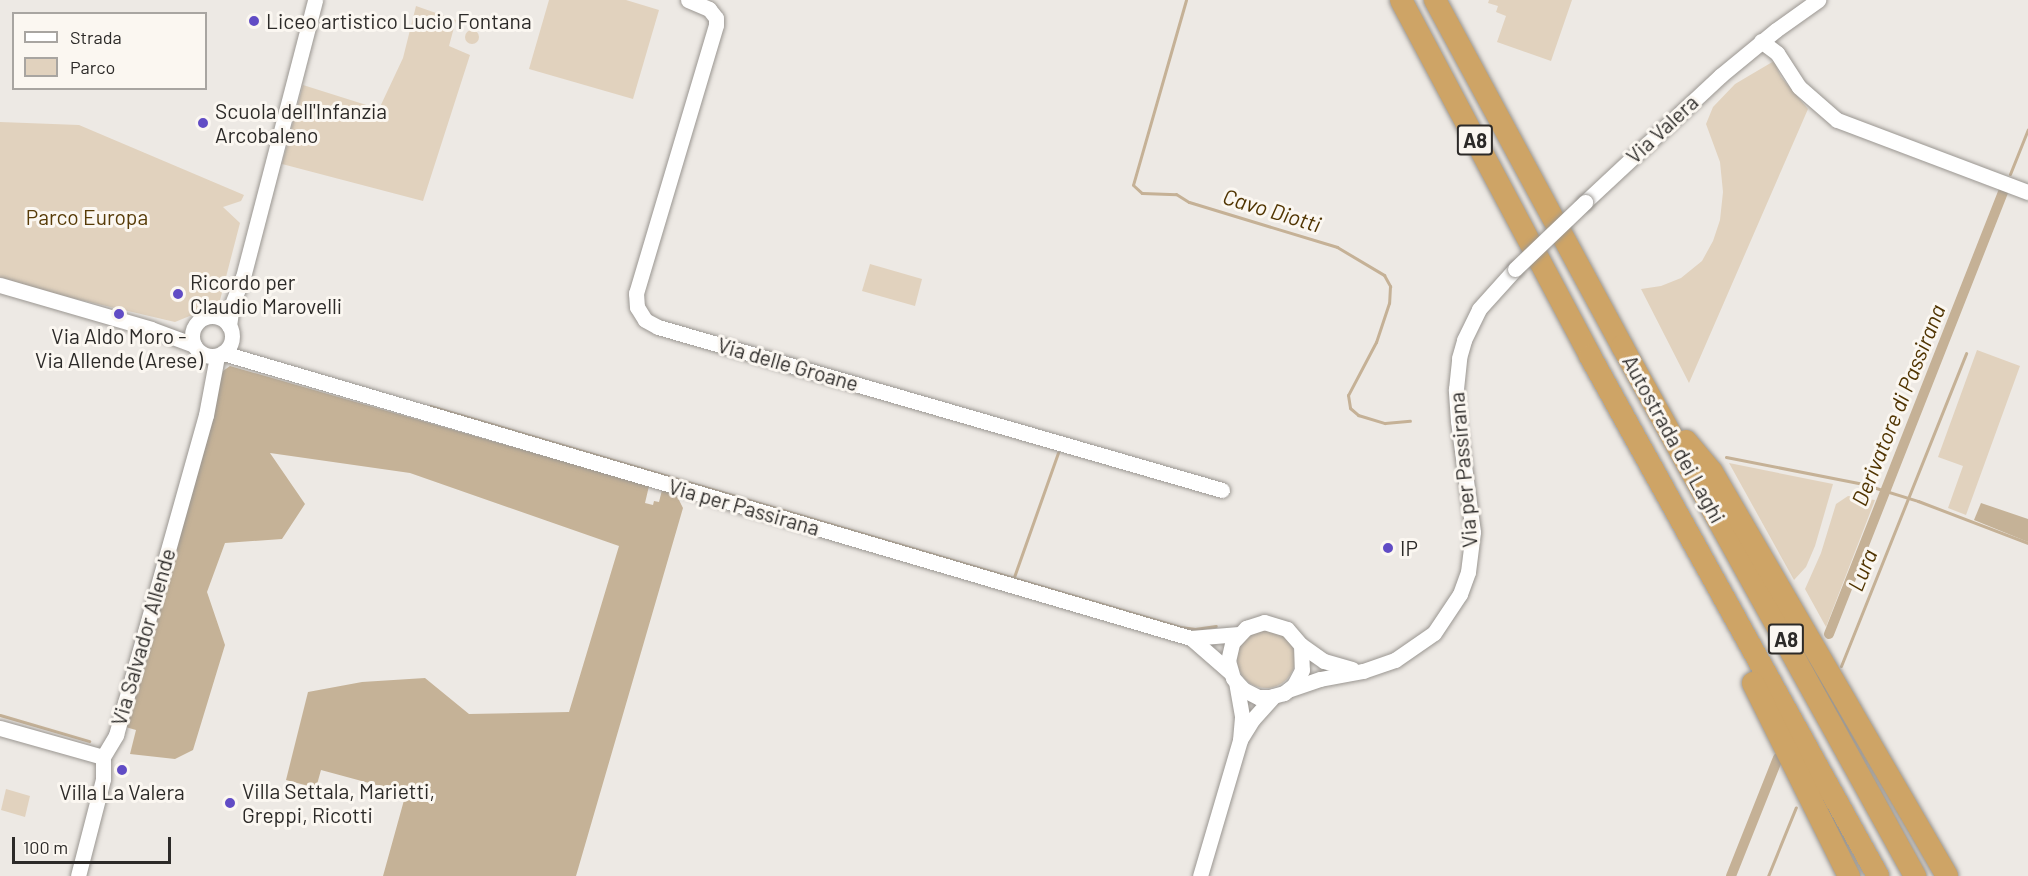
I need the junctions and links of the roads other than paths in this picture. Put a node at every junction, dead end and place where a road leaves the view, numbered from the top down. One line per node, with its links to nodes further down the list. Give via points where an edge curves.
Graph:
1 (315, 0): 12 (street)
2 (687, 0): 22 (street, Via delle Groane, via 711,15 716,24 636,293 637,307 645,320)
3 (1401, 0): 23 (highway, Autostrada dei Laghi / A8)
4 (1436, 0): 10 (highway, Autostrada dei Laghi / A8)
5 (1452, 0): 10 (highway)
6 (1818, 0): 7 (street, Via Valera)
7 (1776, 30): 8 (street, Via Valera); 9 (street)
8 (1761, 41): 9 (street); 13 (street, Via Valera, bridge)
9 (1777, 54): 11 (street, via 1799,87 1837,120)
10 (1483, 84): 21 (highway, Autostrada dei Laghi / A8)
11 (2028, 192)
12 (247, 258): 15 (street); 18 (street, via 232,304)
13 (1513, 270): 27 (street, Via per Passirana, via 1479,309 1459,358 1458,421 1473,532 1468,572 1460,594 1440,625 1416,648)
14 (0, 285): 17 (street)
15 (211, 316): 16 (street); 18 (street, via 221,318)
16 (194, 327): 17 (street); 19 (street)
17 (151, 329): 19 (street, Via per Passirana)
18 (231, 331): 19 (street, via 230,346); 20 (street, Via per Passirana, via 258,359)
19 (209, 352): 20 (street, Via per Passirana); 32 (street, Via Salvador Allende, via 209,395 116,735)
20 (297, 377): 25 (street, Via per Passirana)
21 (1654, 404): 37 (highway, Autostrada dei Laghi / A8); 38 (highway, via 1712,472)
22 (1222, 490)
23 (1733, 616): 35 (highway, via 1745,667); 36 (highway, Autostrada dei Laghi / A8)
24 (1239, 634): 25 (street, Via per Passirana); 26 (street, via 1255,624 1275,623 1292,633); 28 (street, via 1230,649)
25 (1191, 639): 28 (street, Via per Passirana)
26 (1301, 645): 27 (street, via 1330,664); 29 (street, via 1302,670)
27 (1363, 671): 29 (street, Via per Passirana, via 1320,679)
28 (1233, 678): 29 (street, via 1253,695); 31 (street, via 1242,716)
29 (1281, 693): 31 (street, via 1253,719)
30 (0, 728): 32 (street)
31 (1240, 741): 34 (street)
32 (103, 757): 33 (street, Via Salvador Allende, via 103,779)
33 (78, 876)
34 (1200, 876)
35 (1849, 876)
36 (1878, 876)
37 (1915, 876)
38 (1947, 876)

